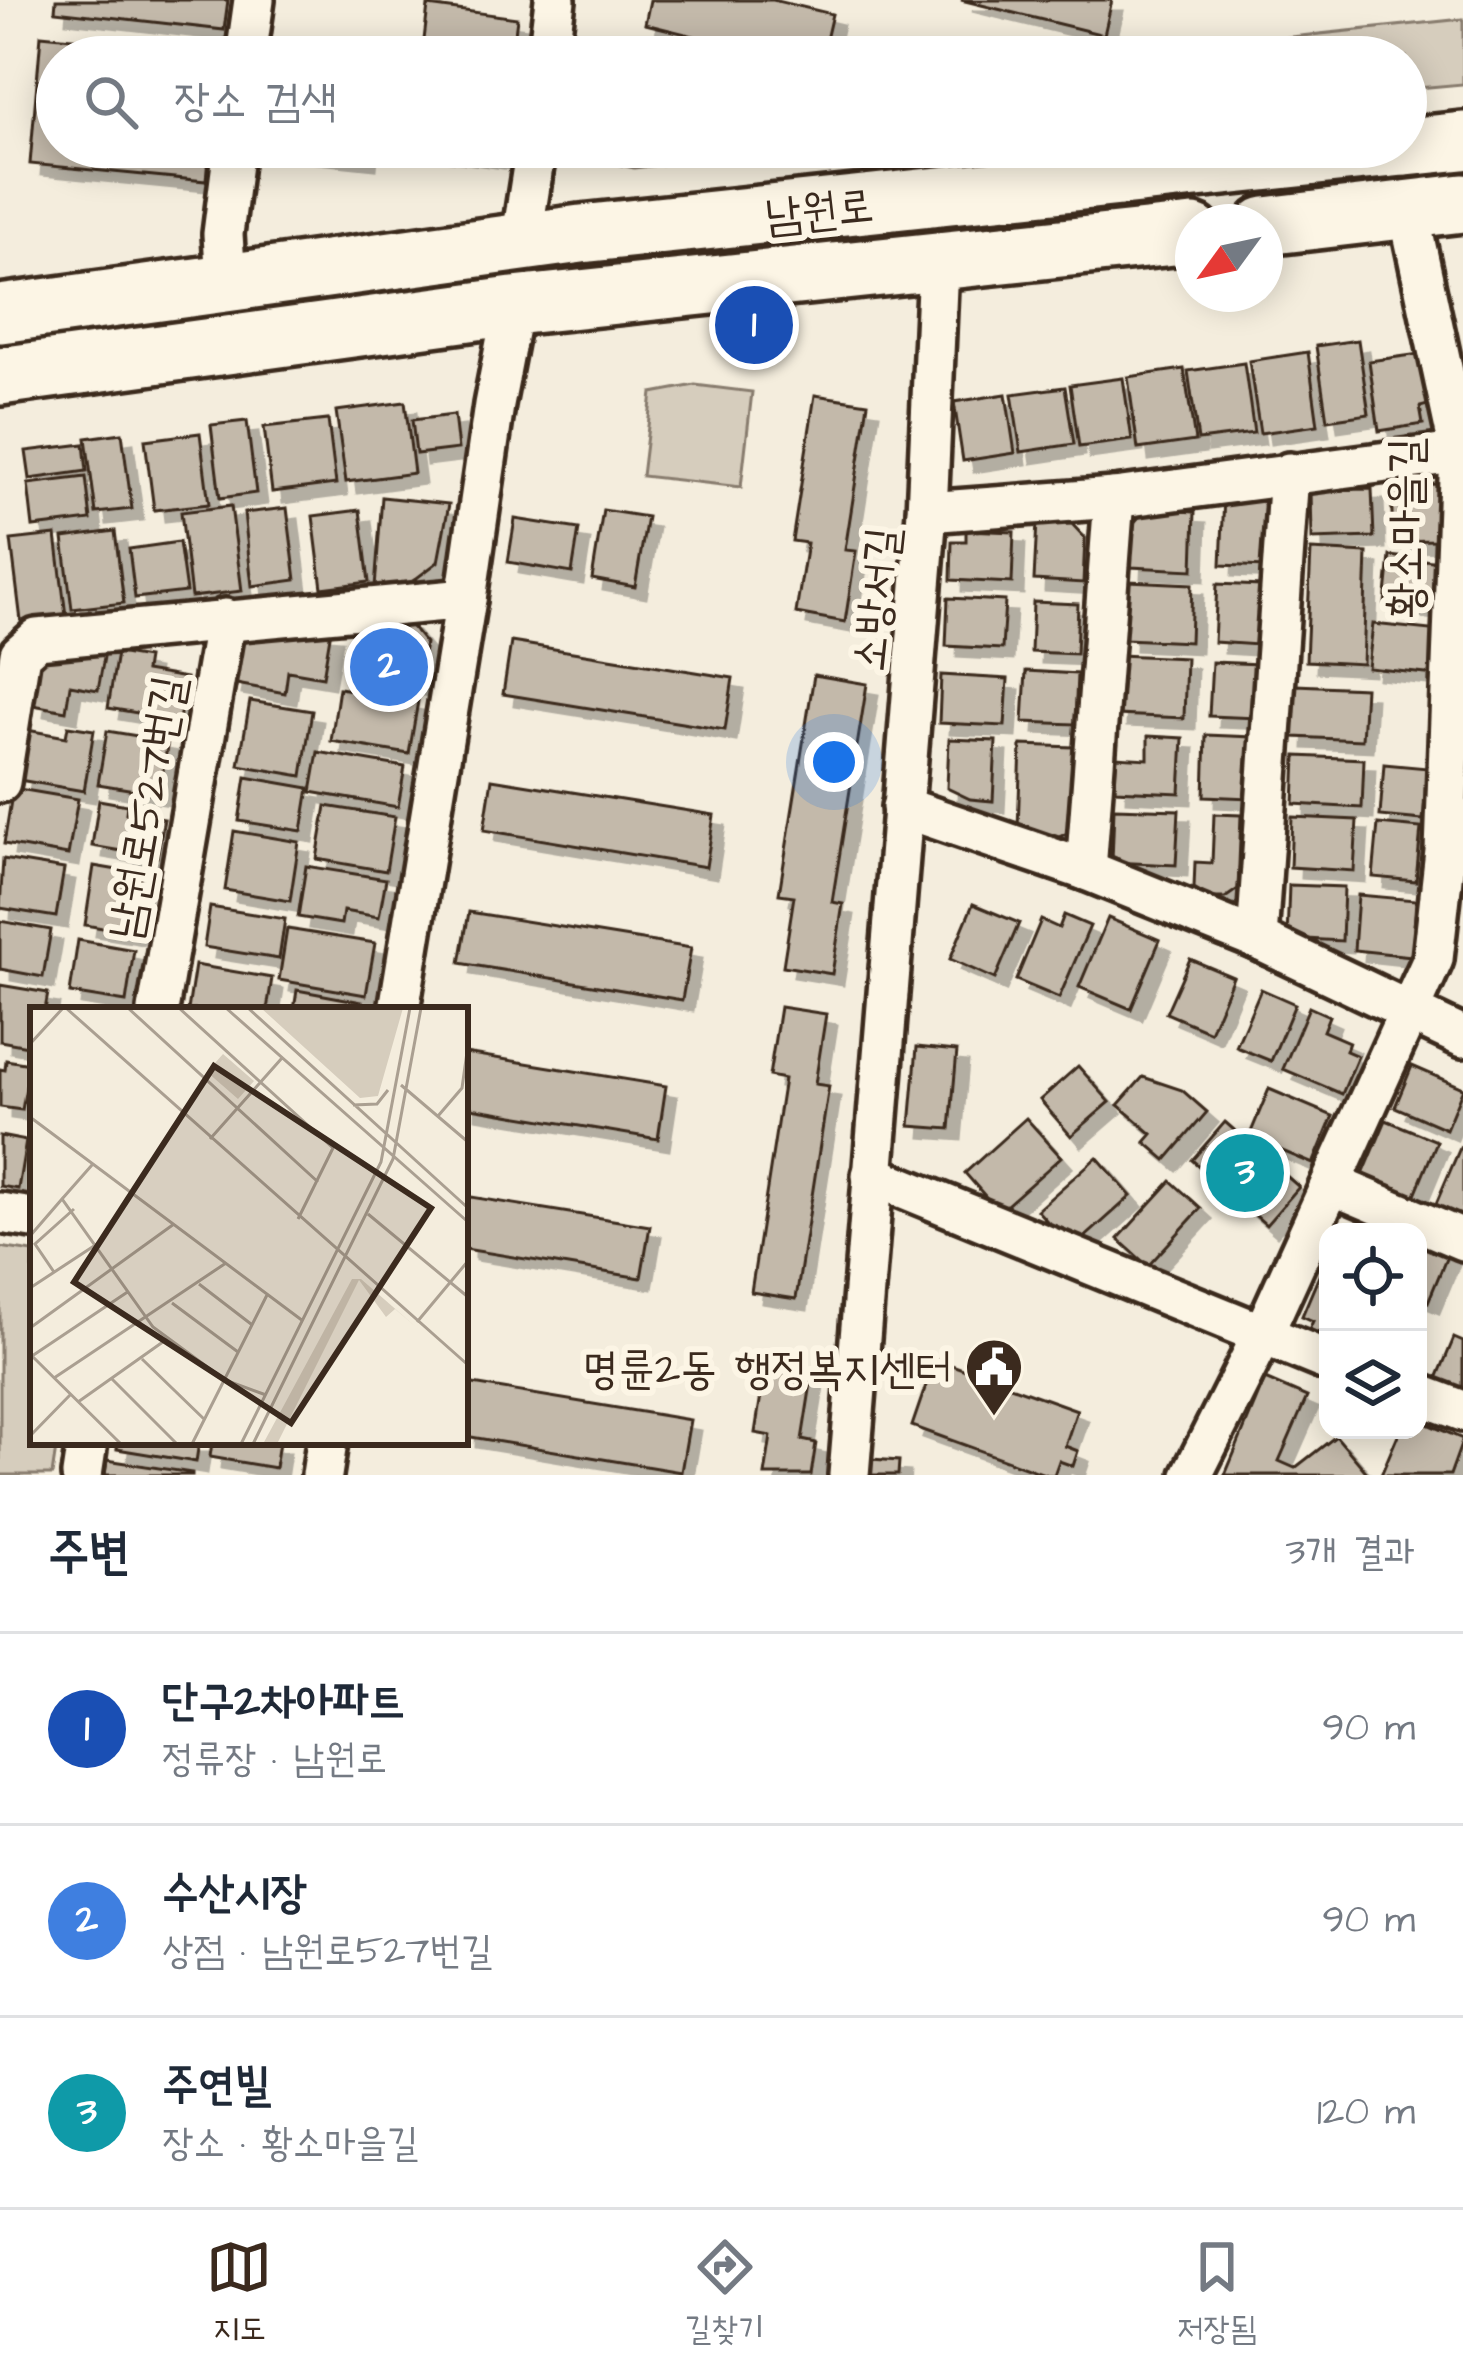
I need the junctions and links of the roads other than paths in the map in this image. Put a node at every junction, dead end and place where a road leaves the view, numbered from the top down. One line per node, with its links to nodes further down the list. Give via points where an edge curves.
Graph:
1 (254, 0): 3 (street)
2 (555, 0): 4 (street)
3 (249, 36)
4 (551, 36)
5 (1463, 141): 6 (street, 남원로)
6 (1427, 145)
7 (231, 168): 15 (street)
8 (533, 168): 13 (street)
9 (1210, 168): 13 (street, 남원로)
10 (1436, 206): 11 (street); 19 (street, 황소마을길)
11 (1283, 224)
12 (1175, 236): 14 (street, 남원로)
13 (521, 242): 15 (street, 남원로); 16 (street)
14 (938, 264): 16 (street, 남원로); 22 (street)
15 (226, 283): 17 (street, 남원로)
16 (513, 306): 18 (street, 남원로); 23 (street)
17 (0, 314)
18 (0, 376)
19 (1461, 452): 20 (street, 소방서길); 27 (street, 황소마을길)
20 (1289, 472): 21 (street, 소방서길); 29 (street)
21 (1114, 498): 22 (street, 소방서길); 28 (street)
22 (927, 512): 26 (street, 소방서길)
23 (466, 599): 24 (street, 남원로527번길); 31 (street)
24 (226, 620): 25 (street, 남원로527번길, via 37,639 20,654); 30 (street, 남원로527번길)
25 (0, 782)
26 (902, 807): 28 (street); 34 (street, 소방서길)
27 (1454, 854): 32 (street, 황소마을길, via 1433,959)
28 (1086, 870): 29 (street)
29 (1257, 939): 32 (street)
30 (159, 1007)
31 (399, 1007)
32 (1411, 1013): 33 (street); 35 (street, 황소마을길)
33 (1463, 1037)
34 (872, 1175): 39 (street); 48 (street, 소방서길)
35 (1331, 1184): 38 (street); 39 (street, 황소마을길)
36 (0, 1213): 37 (street)
37 (30, 1218)
38 (1463, 1240)
39 (1262, 1336): 40 (street); 45 (street, 황소마을길)
40 (1319, 1358)
41 (1427, 1397): 42 (street)
42 (1463, 1411)
43 (87, 1445): 46 (street)
44 (327, 1445): 47 (street)
45 (1194, 1474)
46 (82, 1475)
47 (322, 1475)
48 (849, 1475)

